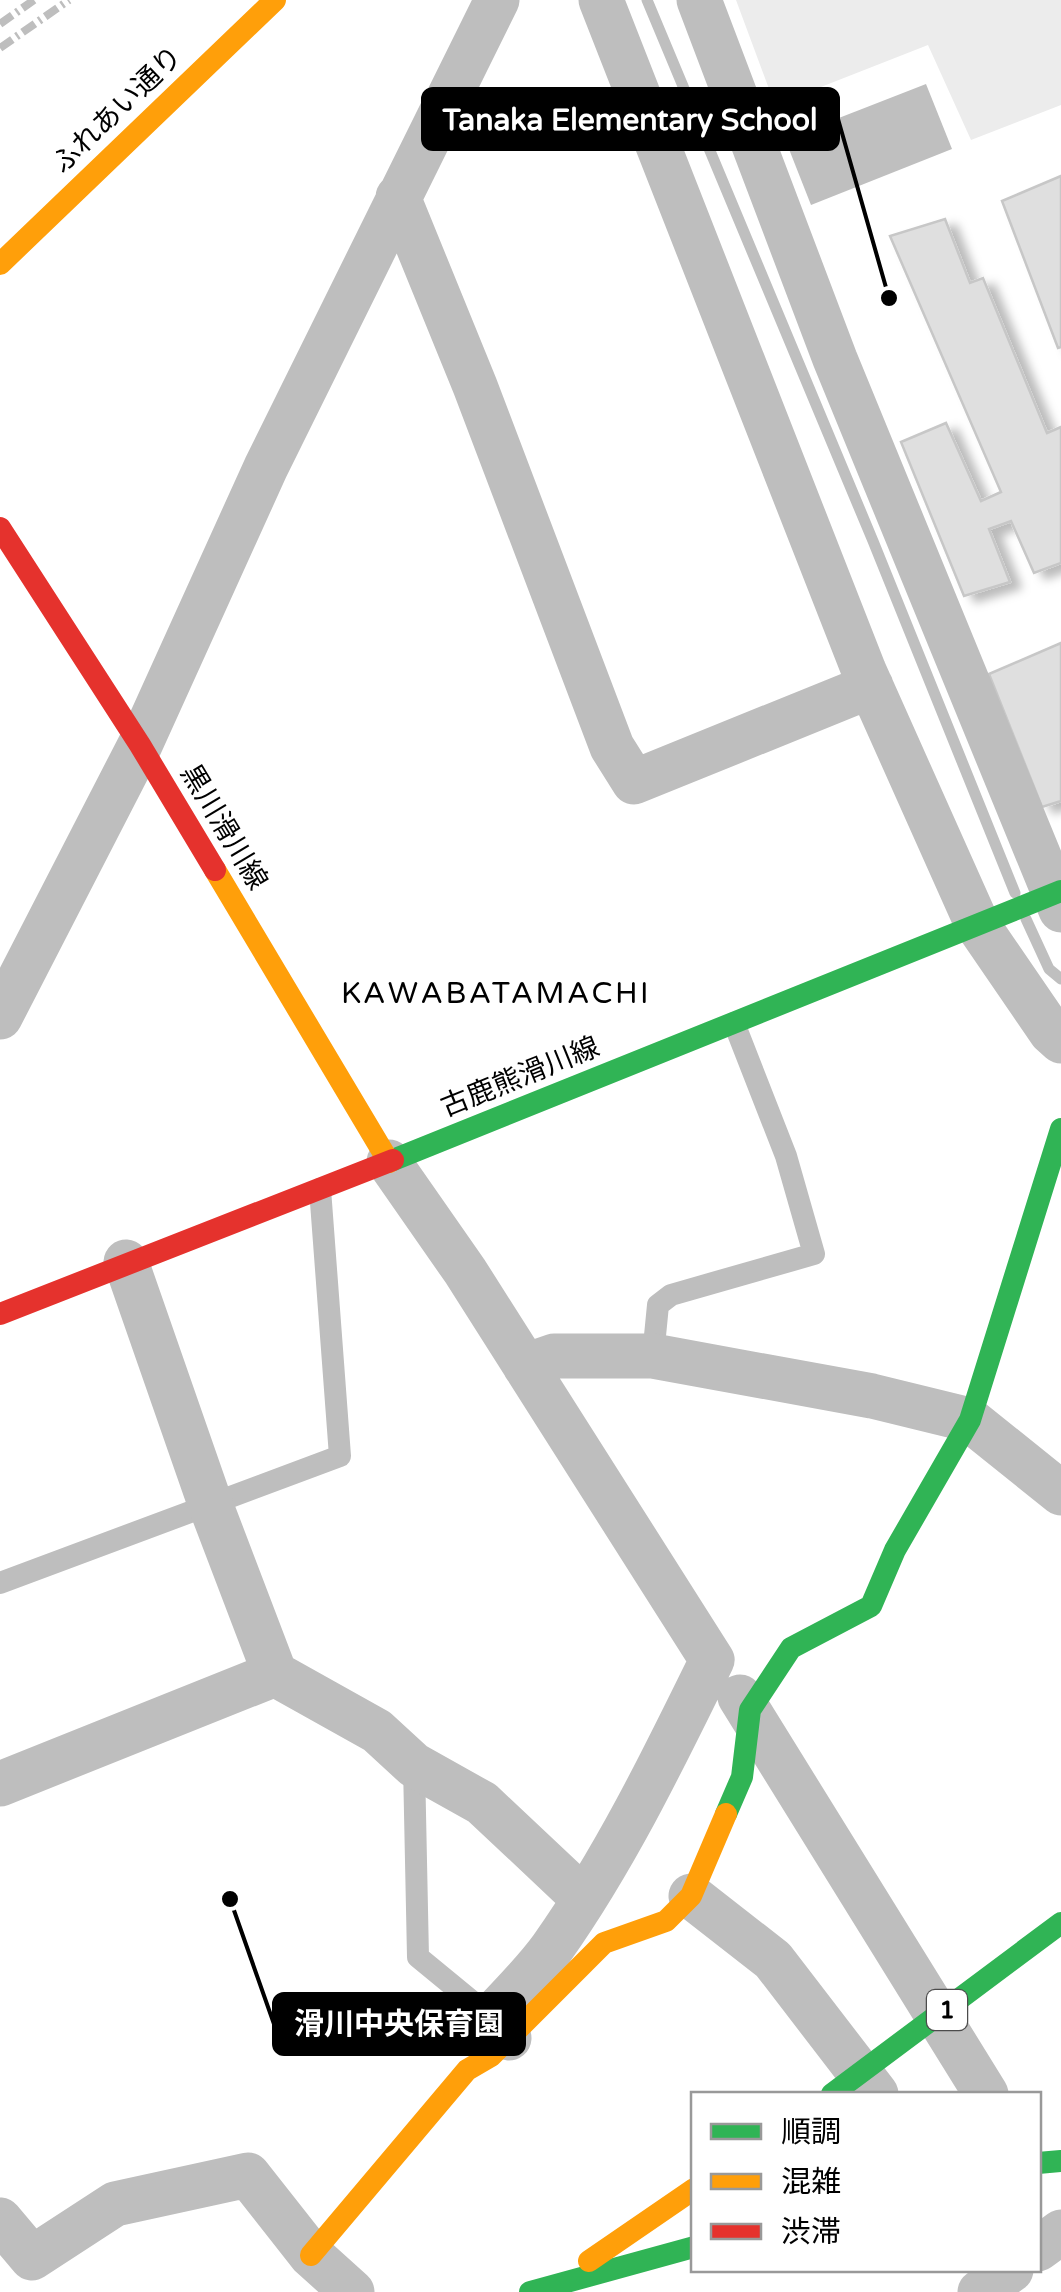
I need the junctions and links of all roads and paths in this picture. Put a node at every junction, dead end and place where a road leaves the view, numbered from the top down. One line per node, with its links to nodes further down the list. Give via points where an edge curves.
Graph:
1 (275, 0): 6 (main road, ふれあい通り)
2 (497, 0): 5 (street)
3 (601, 0): 8 (street)
4 (699, 0): 10 (street, via 835,360)
5 (398, 197): 8 (street, via 612,747 634,782); 9 (street)
6 (0, 264)
7 (0, 528): 9 (main road, 黒川滑川線)
8 (871, 686): 11 (street)
9 (140, 745): 12 (street); 16 (main road, 黒川滑川線)
10 (1058, 898): 11 (main road, 古鹿熊滑川線)
11 (976, 924): 13 (main road, 古鹿熊滑川線); 14 (street)
12 (0, 1017)
13 (734, 1023): 16 (main road, 古鹿熊滑川線); 20 (lane, via 786,1156 814,1254 670,1295 658,1305)
14 (1061, 1041)
15 (1061, 1129): 22 (main road)
16 (389, 1162): 17 (main road, 古鹿熊滑川線); 21 (street)
17 (320, 1188): 18 (main road, 古鹿熊滑川線); 24 (lane, via 340,1456)
18 (126, 1262): 19 (main road, 古鹿熊滑川線); 24 (street)
19 (0, 1314)
20 (652, 1356): 21 (street, via 554,1356); 22 (street)
21 (525, 1366): 26 (street)
22 (970, 1420): 23 (street); 28 (main road, via 871,1606 791,1648)
23 (1061, 1493)
24 (210, 1506): 25 (lane); 27 (street)
25 (0, 1583)
26 (712, 1660): 28 (street); 32 (street)
27 (275, 1674): 29 (street, via 377,1731); 30 (street)
28 (750, 1710): 31 (main road, via 742,1777); 34 (street)
29 (414, 1765): 32 (street, via 482,1803); 35 (lane, via 418,1956)
30 (0, 1784)
31 (691, 1896): 35 (main road, via 666,1921 604,1943); 36 (street, via 772,1960)
32 (584, 1899): 35 (street)
33 (1061, 1923): 34 (main road, 1)
34 (936, 2018): 36 (main road, 1); 37 (street)
35 (500, 2027): 41 (main road, via 491,2056 467,2070)
36 (856, 2088)
37 (985, 2092)
38 (691, 2191): 42 (main road)
39 (0, 2220): 41 (street, via 32,2258 115,2204 248,2176)
40 (691, 2248): 42 (main road)
41 (311, 2255): 43 (street)
42 (558, 2282): 44 (main road)
43 (352, 2292)
44 (530, 2292)

